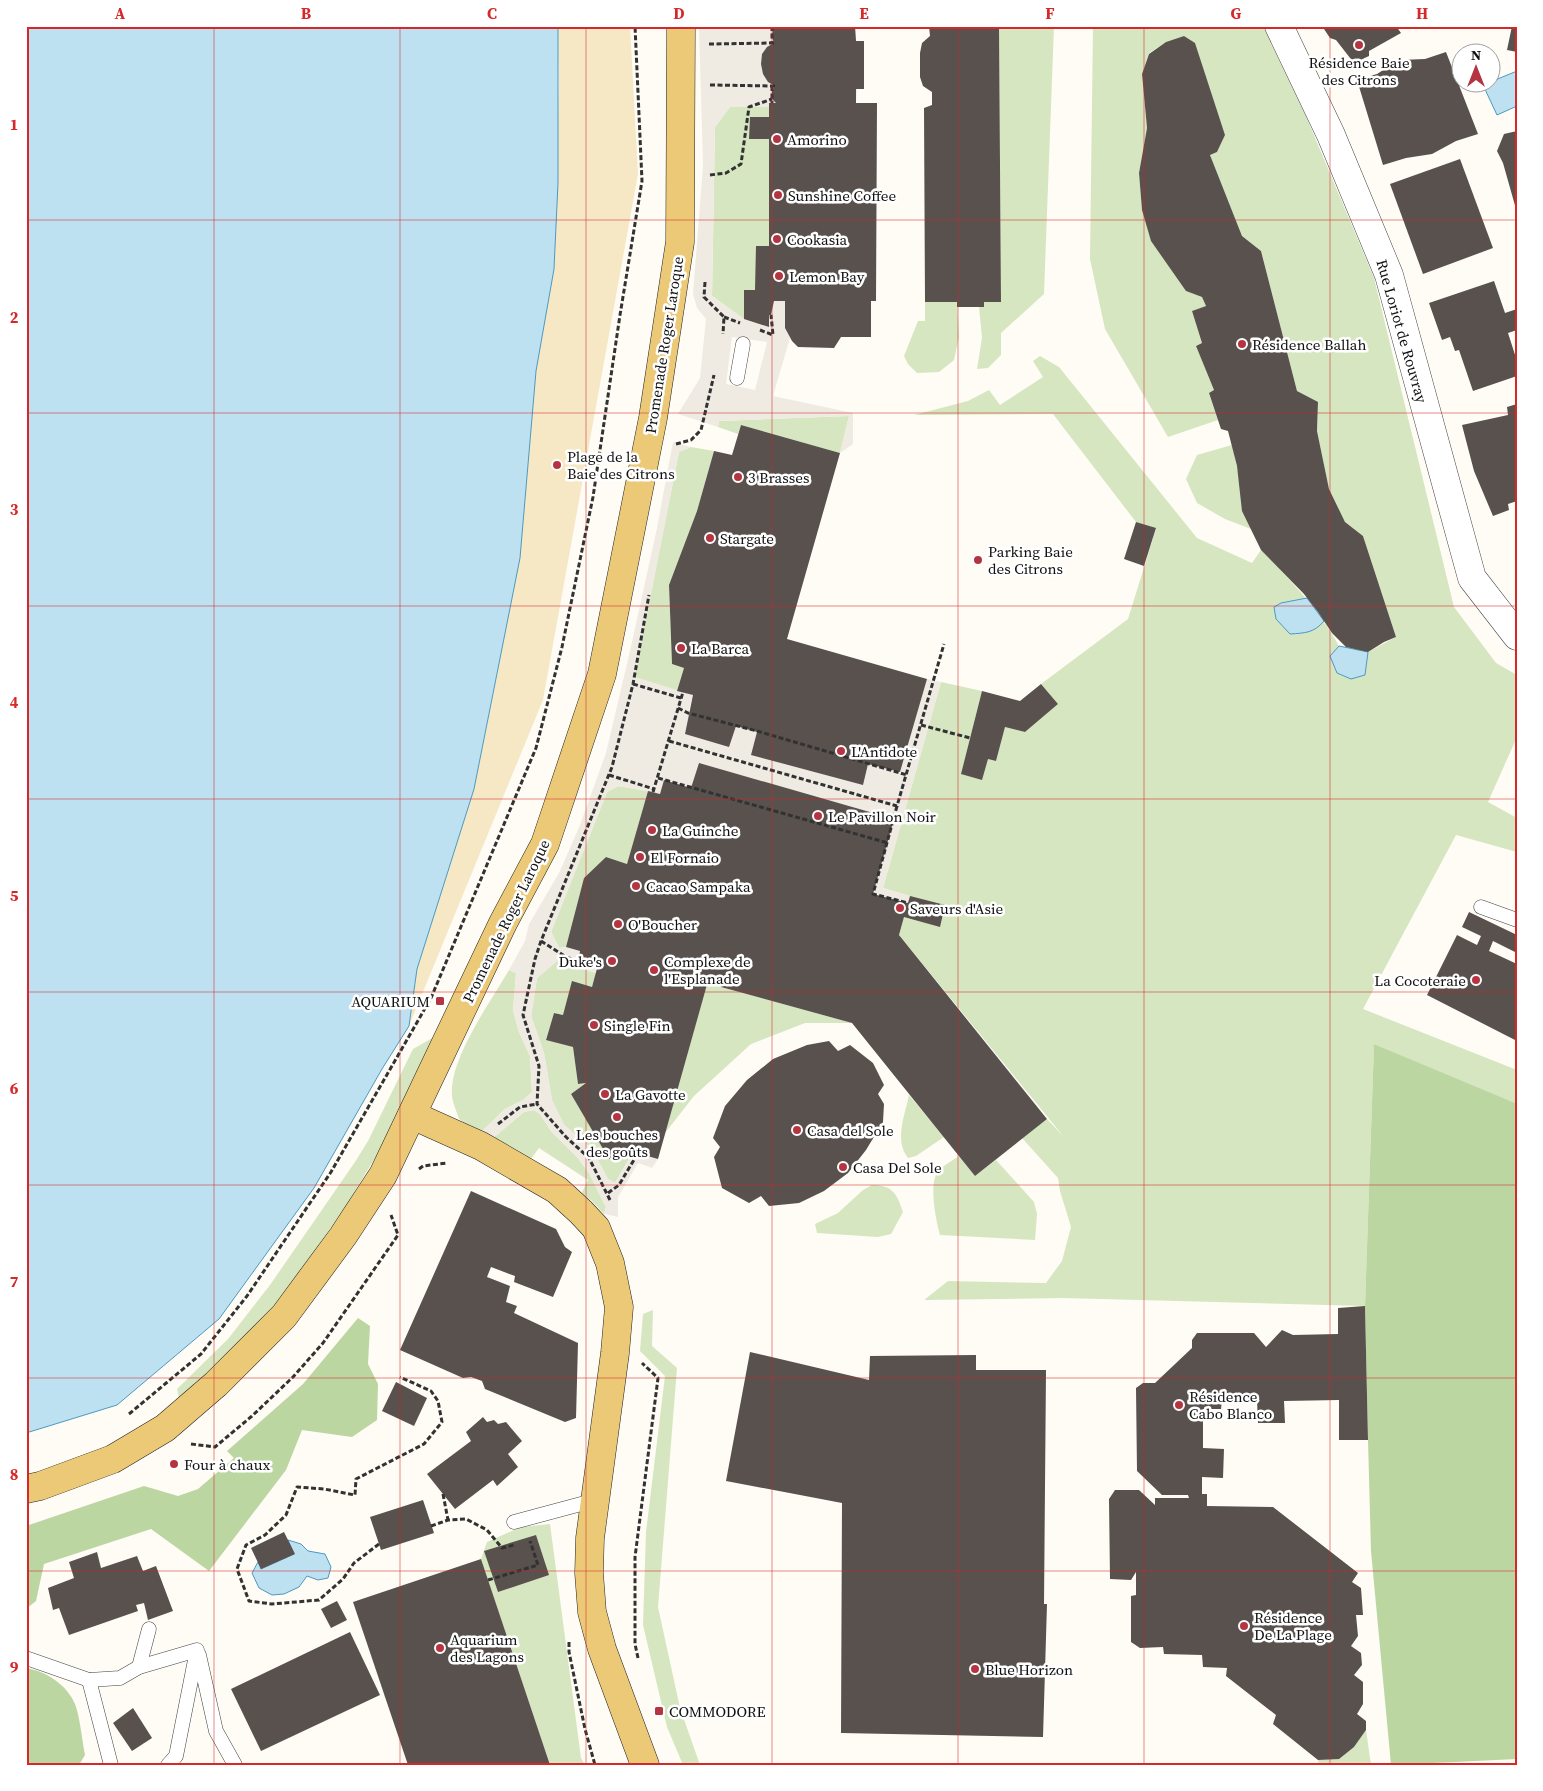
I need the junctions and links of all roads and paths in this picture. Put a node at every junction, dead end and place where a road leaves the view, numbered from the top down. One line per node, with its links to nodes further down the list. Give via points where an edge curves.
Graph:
1 (635, 26): 39 (path, via 642,181 593,497 562,647 536,748 430,998 331,1172 247,1296 201,1354)
2 (681, 26): 29 (main road, Promenade Roger Laroque, via 680,242 653,418 602,674 545,844 503,923)
3 (772, 26): 5 (path, via 773,43)
4 (1279, 26): 10 (street, Rue Loriot de Rouvray, via 1331,135 1389,276 1472,578)
5 (710, 44)
6 (710, 86): 7 (path, via 773,86 772,101 750,107 741,164 726,173)
7 (710, 175)
8 (743, 344): 9 (lane)
9 (737, 378)
10 (1517, 636)
11 (944, 644): 16 (path)
12 (633, 684): 14 (path)
13 (683, 692): 14 (path)
14 (682, 698): 15 (path)
15 (678, 708): 18 (path); 20 (path)
16 (921, 725): 17 (path); 20 (path)
17 (970, 738)
18 (669, 741): 21 (path); 22 (path)
19 (609, 775): 21 (path, via 654,790)
20 (907, 775): 22 (path)
21 (658, 778): 23 (path)
22 (897, 806): 23 (path)
23 (888, 842): 24 (path, via 873,894)
24 (908, 903)
25 (1481, 907): 26 (lane)
26 (1517, 920)
27 (598, 967): 28 (path, via 566,957 541,941 523,1015 539,1066)
28 (537, 1104): 30 (path, via 520,1107); 34 (path, via 589,1158)
29 (412, 1115): 41 (main road, Promenade Roger Laroque, via 383,1175 344,1236 284,1316 216,1384 165,1428 113,1459); 43 (main road, via 481,1146 557,1190 596,1228 612,1269 619,1307)
30 (496, 1125)
31 (638, 1153): 34 (path, via 619,1185)
32 (451, 1162): 33 (path, via 423,1166)
33 (417, 1171)
34 (608, 1193): 35 (path)
35 (612, 1207)
36 (389, 1209): 40 (path, via 398,1235 323,1343 293,1377 215,1447)
37 (638, 1360): 53 (path, via 658,1378 635,1557)
38 (400, 1377): 47 (path, via 431,1391 438,1401 442,1422 424,1444 356,1479 356,1495 297,1487 286,1515 265,1535 246,1545 237,1569 249,1600 272,1604 320,1600 344,1578 354,1563)
39 (126, 1416)
40 (189, 1444)
41 (26, 1489)
42 (442, 1494): 44 (path)
43 (596, 1500): 45 (lane); 60 (main road, via 589,1558 592,1612)
44 (448, 1520): 46 (path); 48 (path, via 473,1522 486,1530 502,1548 531,1541 538,1565)
45 (514, 1522)
46 (431, 1526)
47 (379, 1544)
48 (488, 1580)
49 (149, 1629): 54 (lane)
50 (569, 1642): 59 (path)
51 (197, 1650): 54 (lane); 57 (lane, via 176,1756); 58 (lane, via 216,1731)
52 (26, 1658): 55 (lane)
53 (638, 1662)
54 (139, 1667): 55 (lane, via 120,1678)
55 (89, 1680): 56 (lane)
56 (111, 1765)
57 (168, 1765)
58 (235, 1765)
59 (595, 1765)
60 (644, 1765)

